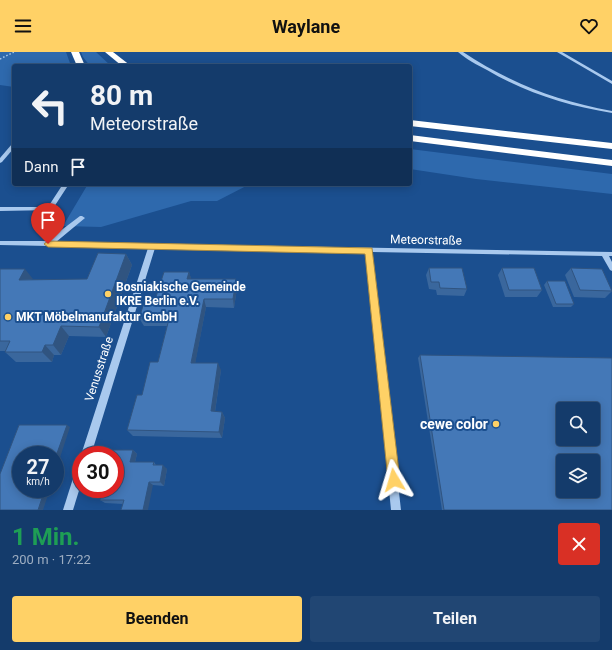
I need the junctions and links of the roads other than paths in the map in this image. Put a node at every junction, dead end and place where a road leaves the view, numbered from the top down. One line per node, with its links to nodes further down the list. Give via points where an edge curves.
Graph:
1 (75, 52): 5 (highway)
2 (109, 52): 6 (highway)
3 (460, 52): 8 (street, via 493,74 528,90)
4 (559, 52): 7 (street)
5 (80, 64)
6 (124, 64)
7 (612, 83)
8 (612, 112)
9 (412, 123): 11 (highway)
10 (412, 138): 14 (highway)
11 (612, 146)
12 (12, 147): 13 (street)
13 (0, 161)
14 (612, 163)
15 (65, 186): 16 (street, via 50,209)
16 (0, 209)
17 (82, 218): 19 (street)
18 (0, 243): 19 (street, Meteorstraße)
19 (48, 244): 20 (street, Meteorstraße)
20 (152, 246): 21 (street, Meteorstraße); 24 (street, Venusstraße)
21 (369, 251): 22 (street, Meteorstraße); 27 (street)
22 (608, 254): 23 (street)
23 (612, 268)
24 (89, 446)
25 (72, 497): 26 (street)
26 (68, 510)
27 (396, 510)

